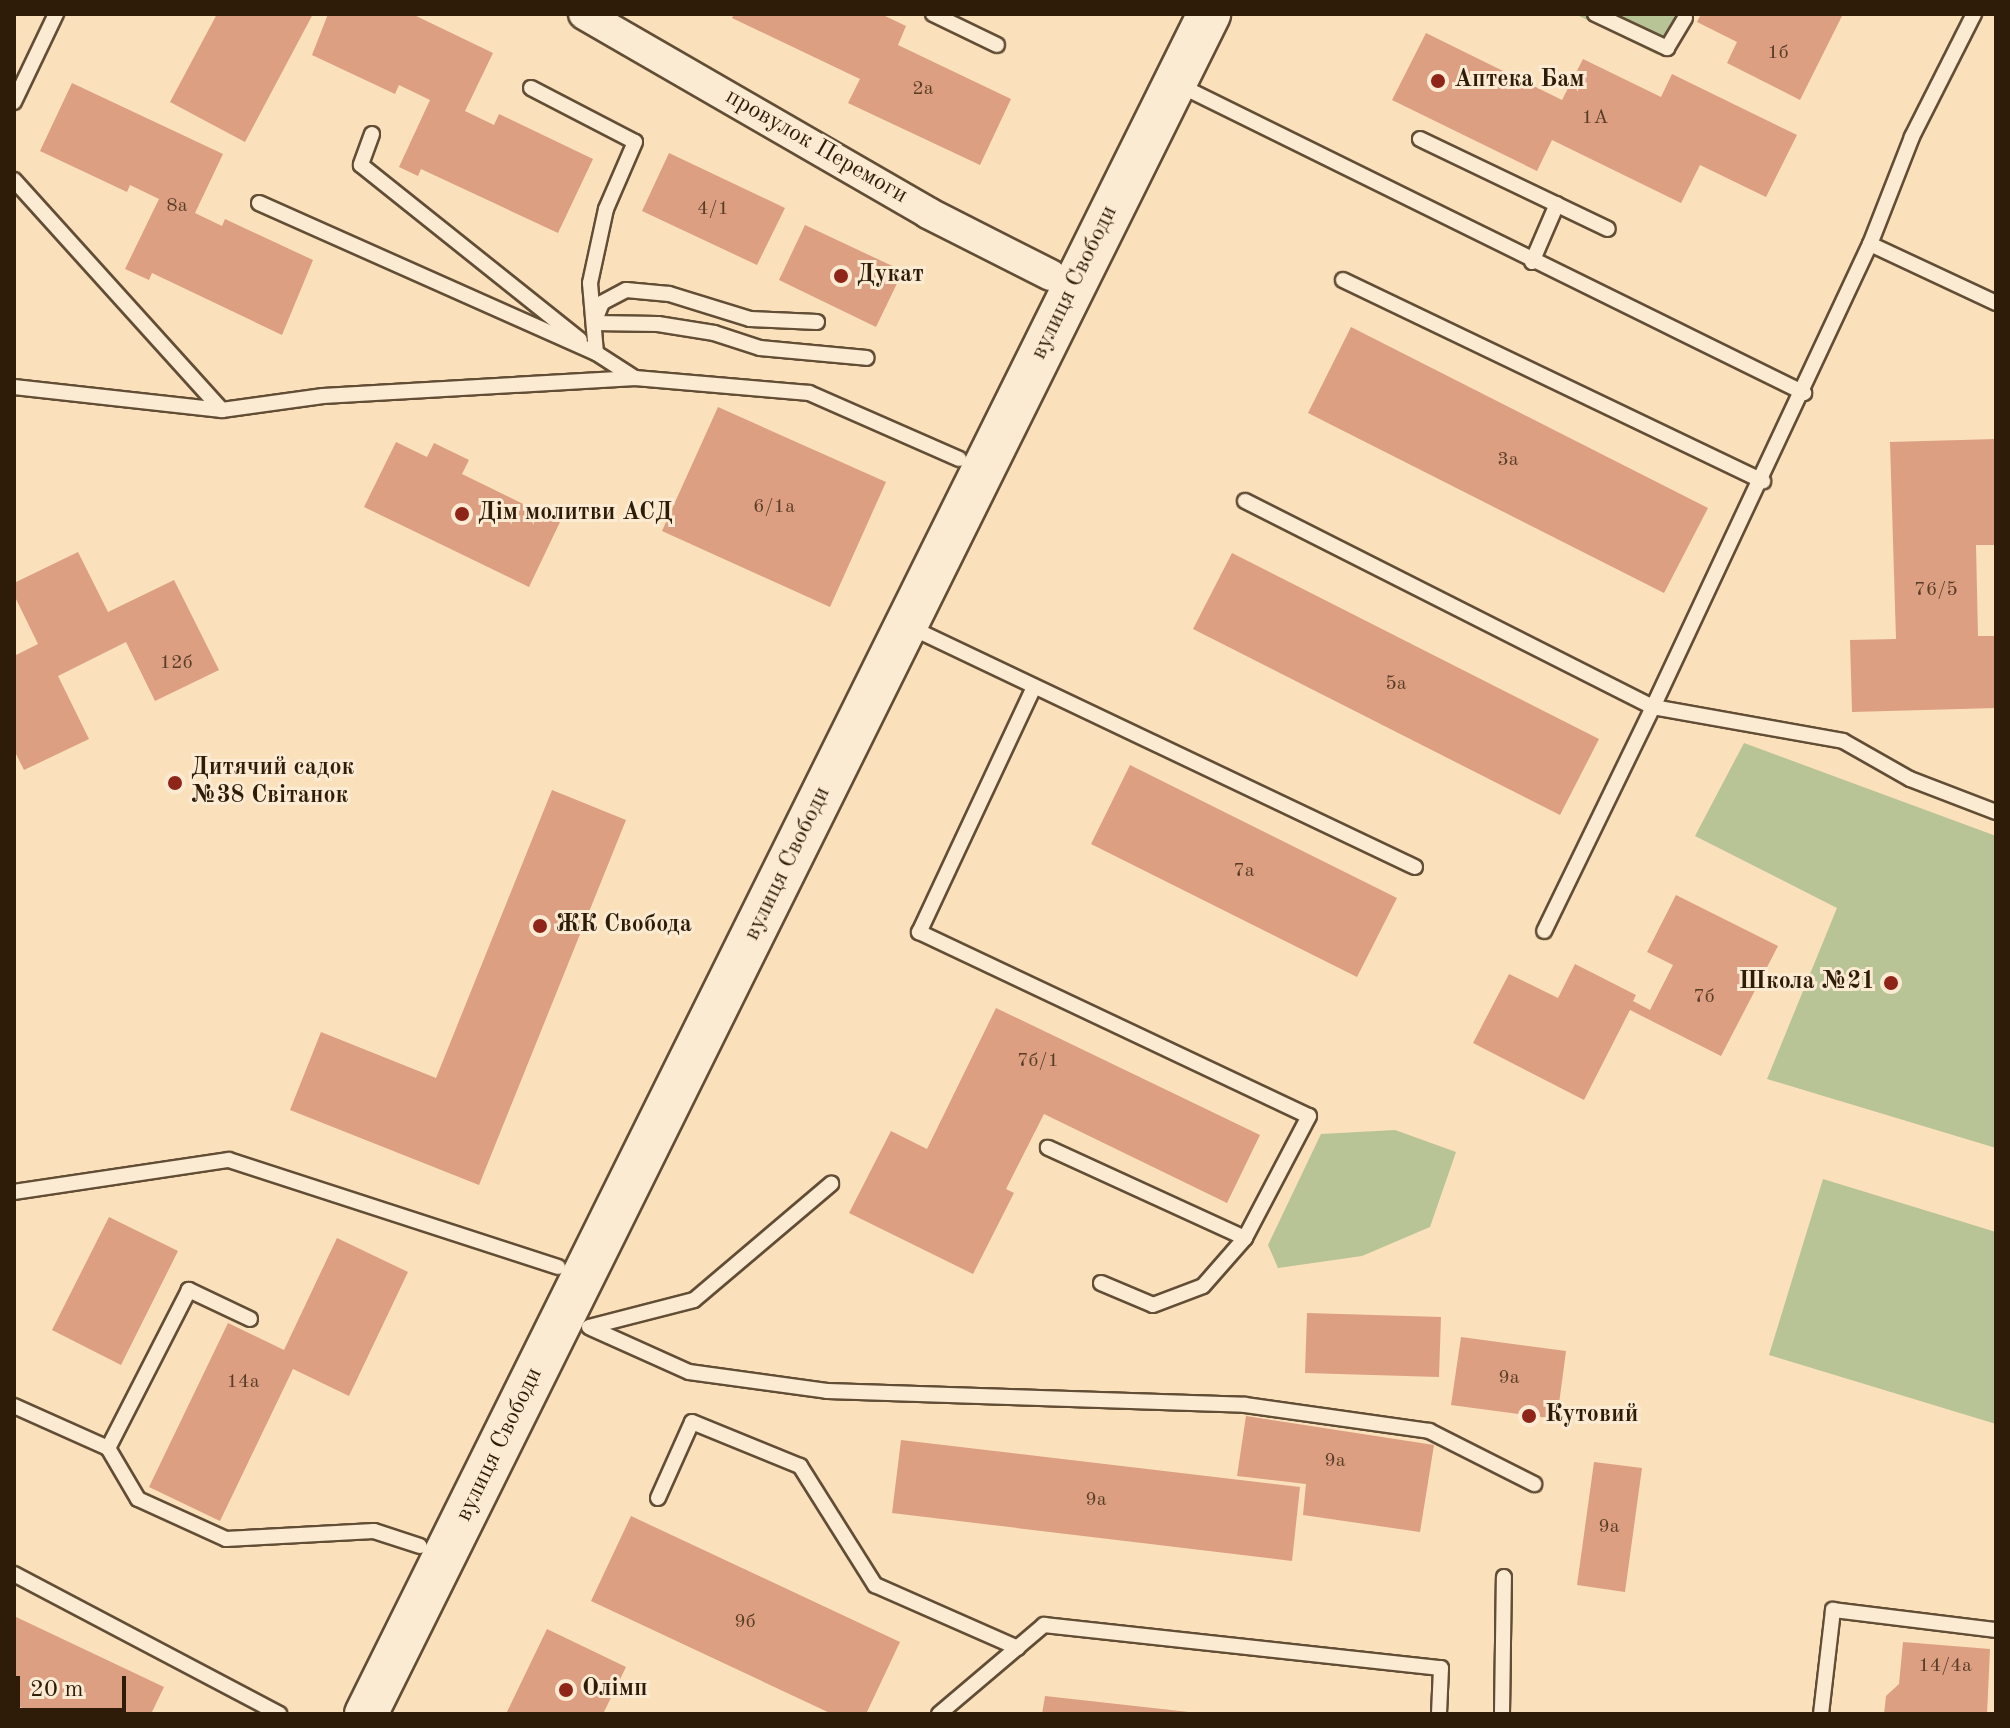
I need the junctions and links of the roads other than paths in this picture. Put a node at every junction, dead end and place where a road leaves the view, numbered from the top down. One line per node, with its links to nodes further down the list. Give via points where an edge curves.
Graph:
1 (56, 14): 11 (lane)
2 (584, 14): 23 (street, провулок Перемоги, via 928,213)
3 (933, 14): 10 (lane)
4 (1179, 14): 23 (main road, вулиця Свободи)
5 (1194, 14): 12 (main road, via 1166,71)
6 (1209, 14): 12 (main road, вулиця Свободи)
7 (1595, 14): 9 (lane, via 1667,48)
8 (1974, 14): 21 (lane, via 1912,137)
9 (1685, 18)
10 (997, 45)
11 (20, 74): 14 (lane)
12 (1175, 83): 22 (lane); 37 (main road, вулиця Свободи)
13 (531, 88): 27 (lane, via 635,142 606,209 590,283)
14 (14, 102)
15 (372, 134): 28 (lane, via 361,165)
16 (1420, 139): 19 (lane)
17 (14, 180): 33 (lane)
18 (259, 203): 28 (lane)
19 (1557, 204): 20 (lane); 22 (lane)
20 (1608, 229)
21 (1870, 244): 25 (lane); 32 (lane)
22 (1532, 262): 32 (lane)
23 (1050, 275): 34 (main road, вулиця Свободи)
24 (1343, 280): 35 (lane)
25 (1996, 303)
26 (817, 322): 27 (lane, via 750,319 669,294 626,290 602,303)
27 (594, 323): 28 (lane); 29 (lane, via 658,324 714,333 760,348)
28 (596, 353): 30 (lane)
29 (867, 358)
30 (635, 378): 33 (lane, via 323,396); 34 (lane, via 809,393)
31 (14, 387): 33 (lane)
32 (1804, 393): 35 (lane)
33 (222, 410)
34 (959, 459): 47 (main road, вулиця Свободи)
35 (1763, 481): 39 (lane)
36 (1245, 501): 39 (lane)
37 (906, 625): 38 (lane); 50 (main road, вулиця Свободи)
38 (1034, 687): 41 (lane); 46 (lane, via 919,932 1309,1116)
39 (1653, 707): 40 (lane, via 1843,741 1910,779); 42 (lane)
40 (1996, 812)
41 (1415, 867)
42 (1544, 931)
43 (1048, 1148): 46 (lane)
44 (831, 1184): 50 (lane, via 694,1300)
45 (14, 1192): 47 (lane, via 229,1160)
46 (1245, 1238): 48 (lane, via 1203,1286 1153,1305)
47 (558, 1267): 55 (main road, вулиця Свободи)
48 (1101, 1283)
49 (250, 1319): 52 (lane, via 189,1290)
50 (577, 1322): 53 (lane, via 689,1372 827,1391 1245,1405 1429,1431); 60 (main road, вулиця Свободи)
51 (14, 1406): 52 (lane)
52 (108, 1448): 55 (lane, via 138,1499 226,1539 374,1531)
53 (1534, 1484)
54 (658, 1498): 59 (lane, via 692,1422 800,1466 875,1585)
55 (420, 1546): 60 (main road, вулиця Свободи)
56 (14, 1574): 61 (lane)
57 (1504, 1577): 64 (lane)
58 (1996, 1630): 65 (lane, via 1833,1610)
59 (1018, 1648): 62 (lane); 63 (lane, via 1044,1625 1441,1668)
60 (364, 1712)
61 (279, 1714)
62 (939, 1714)
63 (1439, 1714)
64 (1502, 1714)
65 (1821, 1714)

